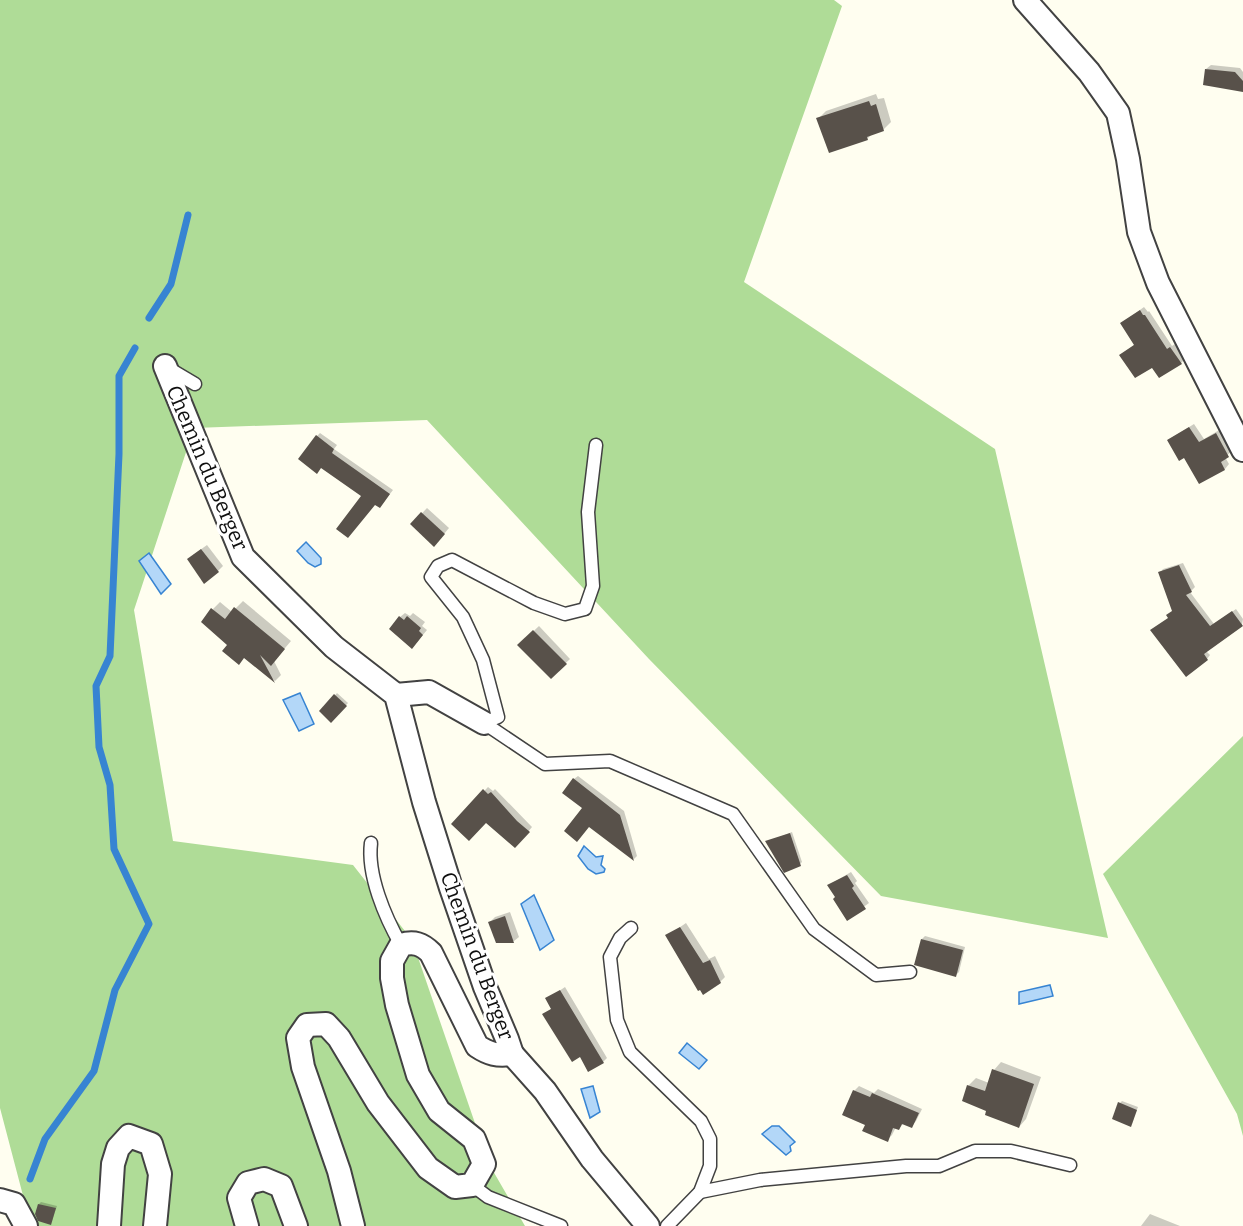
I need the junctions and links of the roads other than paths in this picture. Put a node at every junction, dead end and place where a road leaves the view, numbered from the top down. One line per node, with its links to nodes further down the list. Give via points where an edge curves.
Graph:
1 (1025, 0): 5 (street, via 1089,72 1118,113 1139,232 1158,283)
2 (165, 366): 3 (lane); 6 (street, Chemin du Berger, via 243,557 334,647)
3 (195, 384)
4 (596, 445): 7 (lane, via 588,512 593,586 585,609 565,614 534,603 452,560 438,566 431,577 463,617 483,660 498,717)
5 (1243, 450)
6 (396, 695): 7 (street, via 429,692); 12 (street, Chemin du Berger, via 451,888)
7 (484, 723): 11 (lane, via 545,764 610,761 733,814 814,929 876,975)
8 (371, 843): 10 (lane, via 369,860 388,923)
9 (631, 928): 15 (lane, via 620,938 610,957 617,1020 630,1052 701,1121 710,1139 710,1166)
10 (401, 945): 12 (street, Chemin du Berger, via 422,944 431,953 477,1046 500,1056); 14 (street, via 392,961 397,1005 418,1075 439,1111 474,1139 484,1164)
11 (910, 972)
12 (512, 1054): 24 (street)
13 (1070, 1165): 15 (lane, via 1011,1151 975,1151 939,1166 760,1180)
14 (472, 1185): 22 (street, via 455,1187 428,1168 378,1103 339,1038 326,1024 307,1025 298,1038 303,1067 339,1171); 23 (lane, via 488,1197)
15 (700, 1192): 25 (lane)
16 (0, 1200): 17 (street, via 14,1204)
17 (26, 1226)
18 (109, 1226): 19 (street, via 113,1164 118,1148 129,1136 151,1144 160,1174)
19 (155, 1226)
20 (247, 1226): 21 (street, via 239,1198 248,1184 264,1179 281,1186)
21 (296, 1226)
22 (353, 1226)
23 (561, 1226)
24 (648, 1226)
25 (668, 1226)

